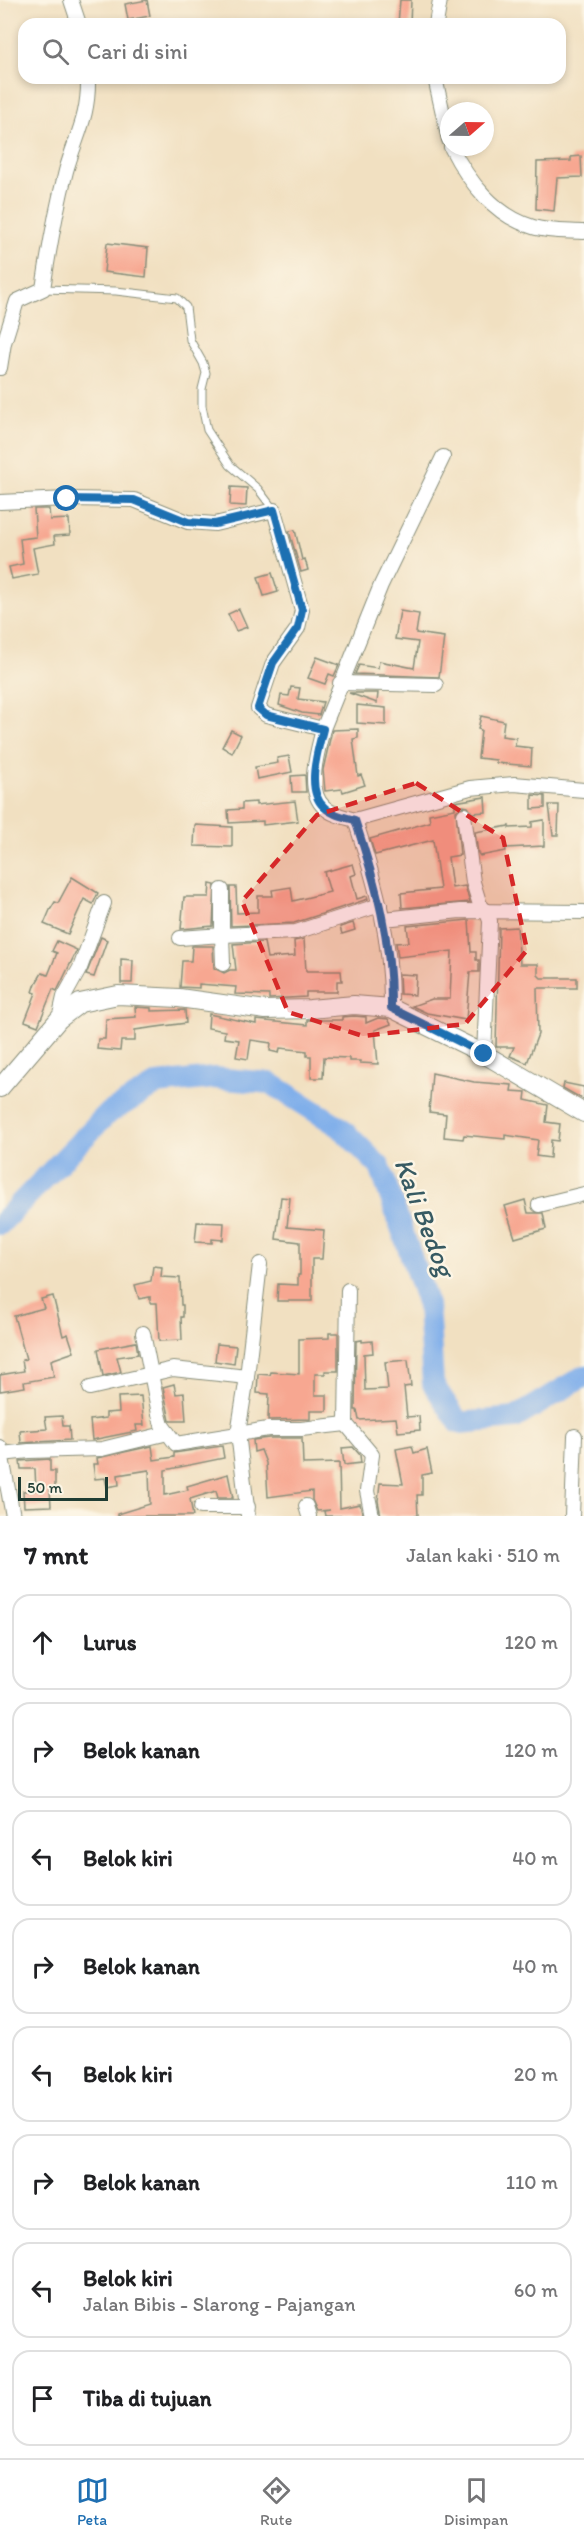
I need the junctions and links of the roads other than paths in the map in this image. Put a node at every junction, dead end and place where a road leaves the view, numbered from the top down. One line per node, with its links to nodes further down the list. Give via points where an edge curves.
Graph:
1 (71, 0): 3 (street)
2 (440, 0): 4 (street)
3 (77, 18)
4 (437, 18)
5 (88, 84): 10 (street, via 85,118 67,168)
6 (436, 84): 7 (street)
7 (440, 102)
8 (457, 156): 9 (street, via 476,187 507,215 535,228)
9 (584, 232)
10 (43, 289): 11 (street, via 17,301); 14 (lane, via 116,291 183,302 190,340 206,374 202,406 207,430 231,465)
11 (0, 368)
12 (443, 457): 15 (street, via 381,585)
13 (0, 502): 14 (street, via 134,500 188,522 215,524)
14 (274, 510): 17 (street, via 302,610 298,628 273,663 258,708 266,715)
15 (340, 683): 16 (street); 17 (street)
16 (436, 685)
17 (323, 729): 20 (street, via 314,777 317,798 332,813)
18 (584, 790): 20 (street, via 514,784 470,788)
19 (464, 815): 24 (street, via 473,882 480,905)
20 (355, 820): 23 (street)
21 (222, 890): 26 (street)
22 (104, 903): 30 (street, via 80,968 64,996)
23 (382, 912): 24 (street); 26 (street, via 296,932); 29 (street)
24 (487, 912): 25 (street); 31 (street, via 490,921)
25 (584, 912)
26 (222, 935): 27 (street); 28 (street)
27 (180, 938)
28 (223, 964)
29 (391, 1008): 30 (main road, via 354,1005 266,1010 178,998 118,995 81,1003); 31 (main road)
30 (59, 1019): 32 (main road)
31 (484, 1054): 33 (main road)
32 (0, 1088)
33 (584, 1113)
34 (584, 1194): 35 (street)
35 (539, 1205)
36 (260, 1264): 40 (street)
37 (348, 1290): 42 (street)
38 (144, 1333): 39 (street)
39 (150, 1374): 40 (street, via 184,1369); 41 (street); 43 (street, via 159,1414)
40 (247, 1377): 44 (street)
41 (90, 1388)
42 (346, 1424): 44 (street); 50 (street, via 372,1455 367,1491)
43 (168, 1433): 44 (street, via 172,1441 181,1445); 46 (street, via 102,1449)
44 (238, 1433): 48 (street)
45 (574, 1436): 51 (street)
46 (1, 1450): 49 (street)
47 (201, 1507): 48 (street)
48 (248, 1512)
49 (13, 1516)
50 (372, 1516)
51 (572, 1516)

